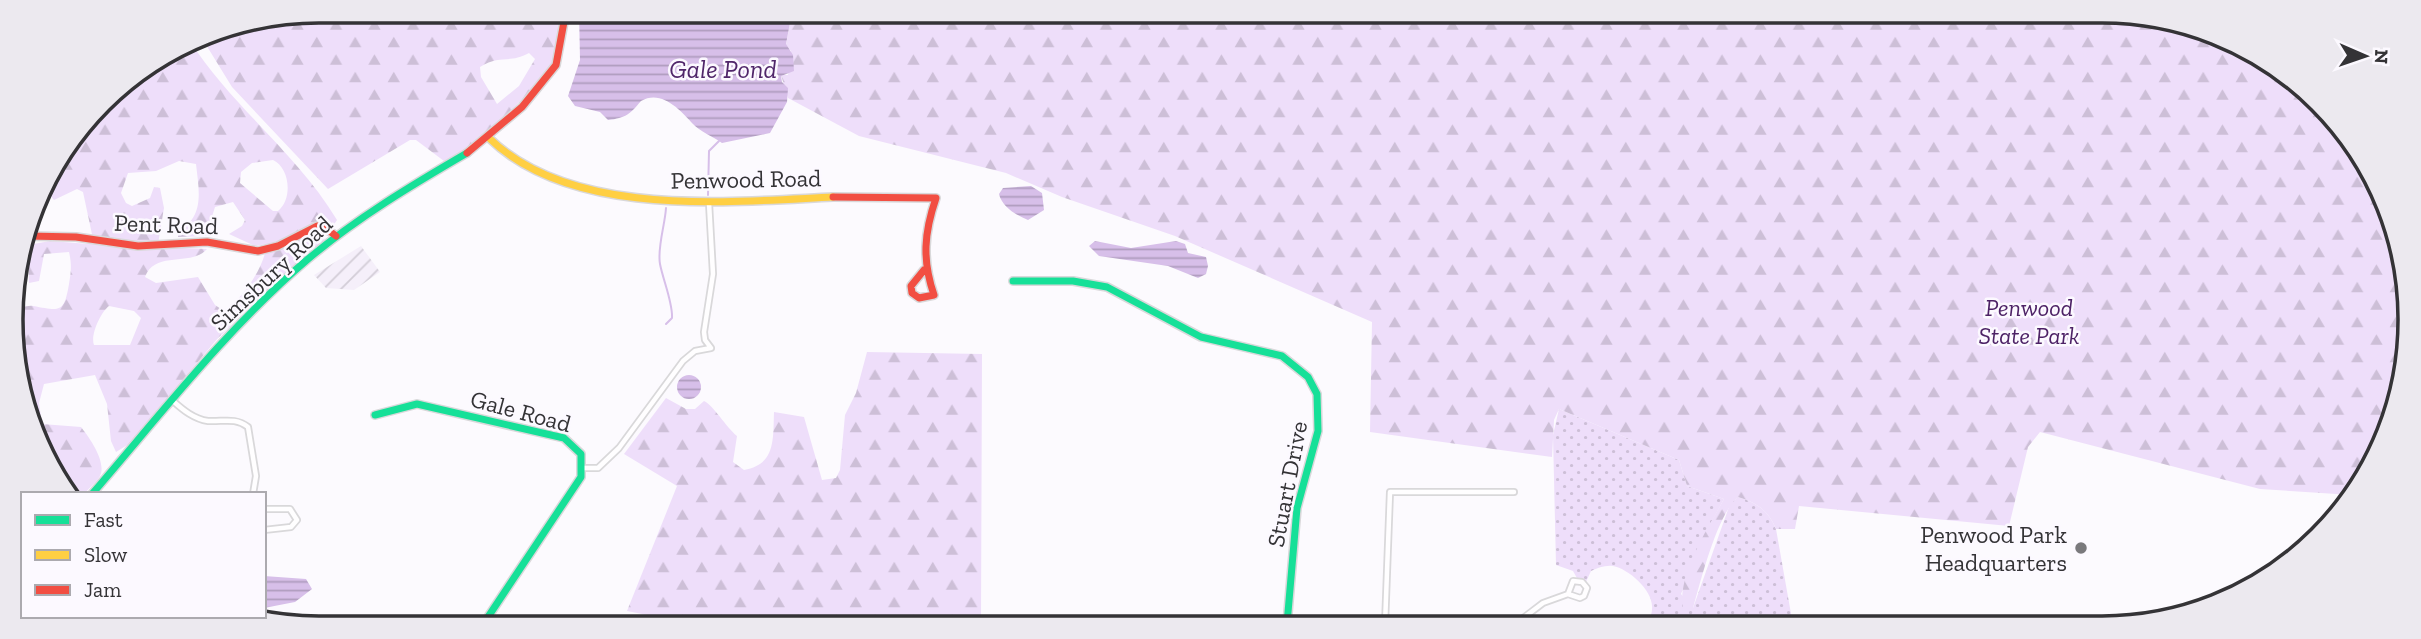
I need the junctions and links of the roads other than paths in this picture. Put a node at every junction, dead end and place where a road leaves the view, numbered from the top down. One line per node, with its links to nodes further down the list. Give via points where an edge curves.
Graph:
1 (564, 23): 2 (street, Simsbury Road, via 561,51 548,78)
2 (489, 138): 3 (street, Penwood Road, via 513,160 544,178 652,199); 5 (street, Simsbury Road)
3 (709, 203): 6 (street, Penwood Road, via 936,198 926,227); 10 (street, via 713,274 704,332 711,348 695,351 682,361 619,448 598,468)
4 (35, 236): 5 (street, Pent Road, via 138,246 207,242 258,251 317,226)
5 (336, 236): 8 (street, Simsbury Road, via 262,302)
6 (924, 270)
7 (1013, 281): 18 (street, Stuart Drive, via 1103,286 1185,331 1215,343 1277,353 1303,373 1316,393 1321,427 1297,508)
8 (173, 401): 11 (street, Simsbury Road); 12 (street, via 195,417 237,421 248,427 256,476)
9 (375, 415): 10 (street, Gale Road, via 417,404 564,438 579,448)
10 (584, 468): 17 (street, Gale Road)
11 (94, 492)
12 (253, 492)
13 (1514, 492): 19 (street, via 1390,492)
14 (266, 509): 15 (street, via 290,509 297,520 291,527)
15 (266, 530)
16 (1568, 594): 16 (street, via 1580,598 1587,588 1573,581); 20 (street, via 1543,603)
17 (489, 616)
18 (1288, 616)
19 (1385, 616)
20 (1526, 616)

